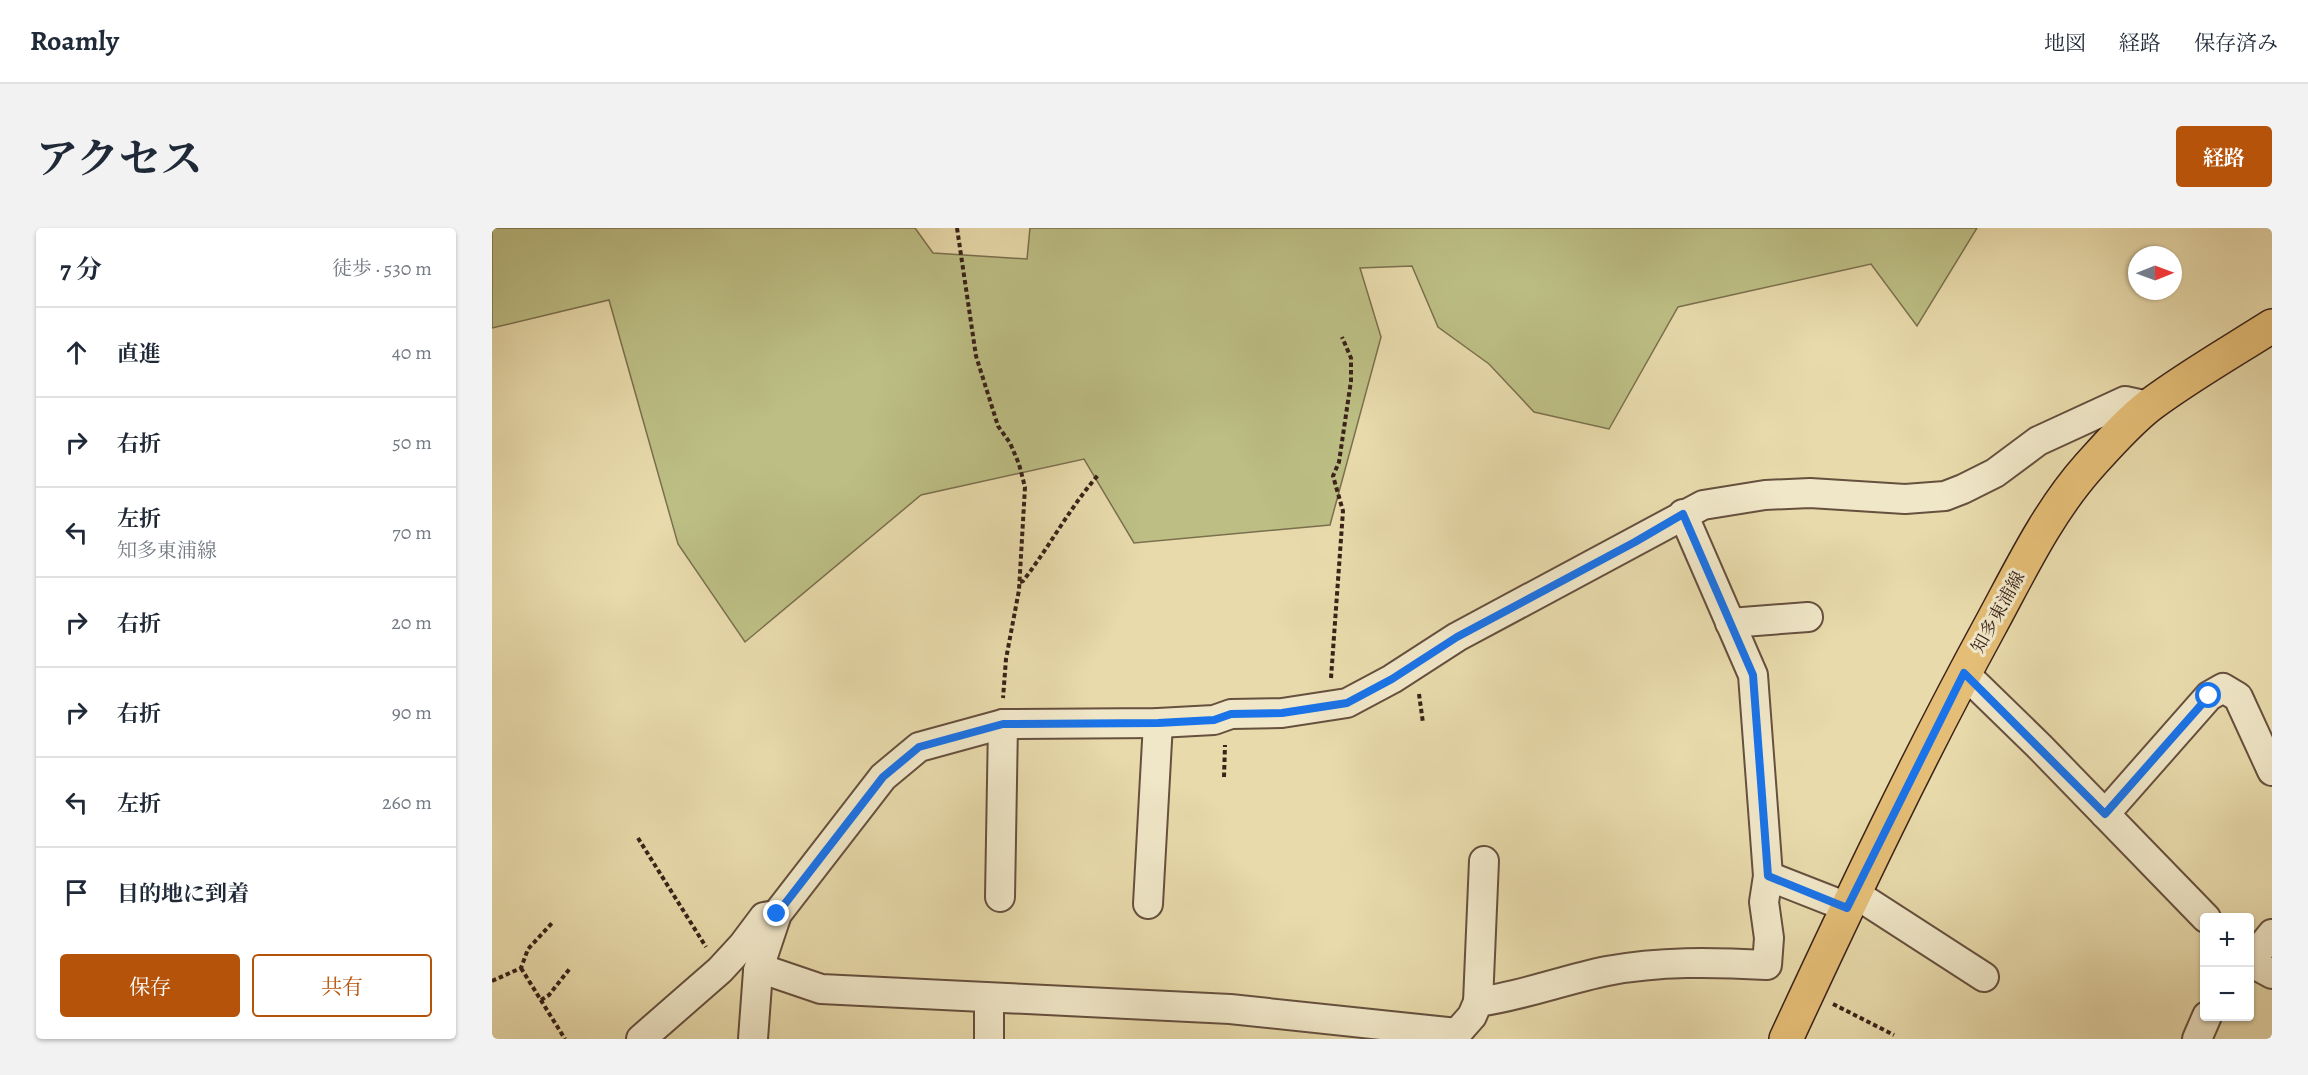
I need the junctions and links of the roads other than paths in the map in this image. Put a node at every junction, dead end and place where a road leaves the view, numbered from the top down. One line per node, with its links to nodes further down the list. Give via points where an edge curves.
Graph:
1 (2272, 326): 2 (main road, 知多東浦線)
2 (2148, 406): 3 (street, via 2125,401 2038,441 1995,473 1945,496 1905,499 1810,493 1766,495 1703,505); 6 (main road, 知多東浦線, via 2088,467 2064,499 2036,541)
3 (1683, 514): 5 (street); 7 (street, via 1457,637 1347,703 1282,713 1231,714 1214,720)
4 (1808, 616): 5 (street)
5 (1731, 623): 12 (street, via 1753,675)
6 (1964, 673): 10 (street); 14 (main road, 知多東浦線)
7 (1158, 723): 8 (street); 15 (street)
8 (1002, 724): 13 (street); 17 (street, via 919,747 883,777)
9 (2272, 771): 10 (street, via 2238,697 2223,688 2209,696)
10 (2105, 814): 16 (street)
11 (1484, 861): 25 (street)
12 (1768, 876): 14 (street); 25 (street, via 1764,902 1769,938 1767,965 1666,962)
13 (1000, 897)
14 (1851, 900): 23 (street); 31 (main road, 知多東浦線)
15 (1148, 904)
16 (2201, 913)
17 (777, 914): 21 (street); 28 (street, via 764,917 720,970)
18 (2272, 934): 19 (street)
19 (2254, 956)
20 (2254, 963): 22 (street)
21 (758, 971): 24 (street, via 821,989); 29 (street)
22 (2272, 974)
23 (1984, 976)
24 (989, 999): 27 (street, via 1230,1009); 30 (street)
25 (1478, 1002): 27 (street)
26 (2205, 1021): 32 (street)
27 (1458, 1036)
28 (641, 1039)
29 (753, 1039)
30 (989, 1039)
31 (1786, 1039)
32 (2197, 1039)

